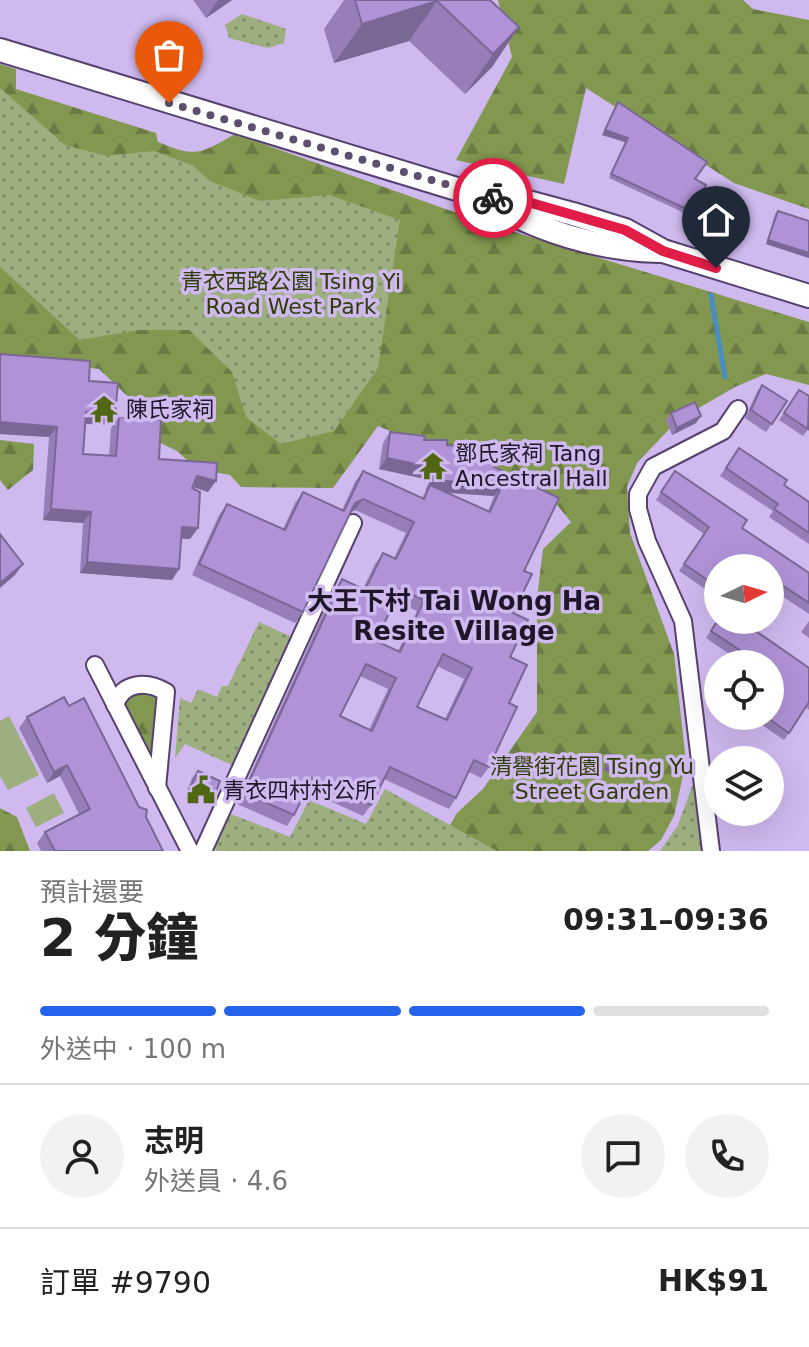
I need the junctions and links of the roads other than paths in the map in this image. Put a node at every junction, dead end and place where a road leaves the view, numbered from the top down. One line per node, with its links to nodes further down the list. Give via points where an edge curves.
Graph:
1 (0, 50): 2 (main road, via 483,197 518,219 622,250 663,251)
2 (809, 296)
3 (738, 409): 10 (street, via 723,431 653,467 638,494 647,541 683,621)
4 (353, 523): 9 (street)
5 (95, 665): 6 (street)
6 (115, 705): 7 (street); 7 (street, via 121,693 136,686 152,685 166,692)
7 (157, 790): 8 (street)
8 (190, 851)
9 (203, 851)
10 (711, 851)

